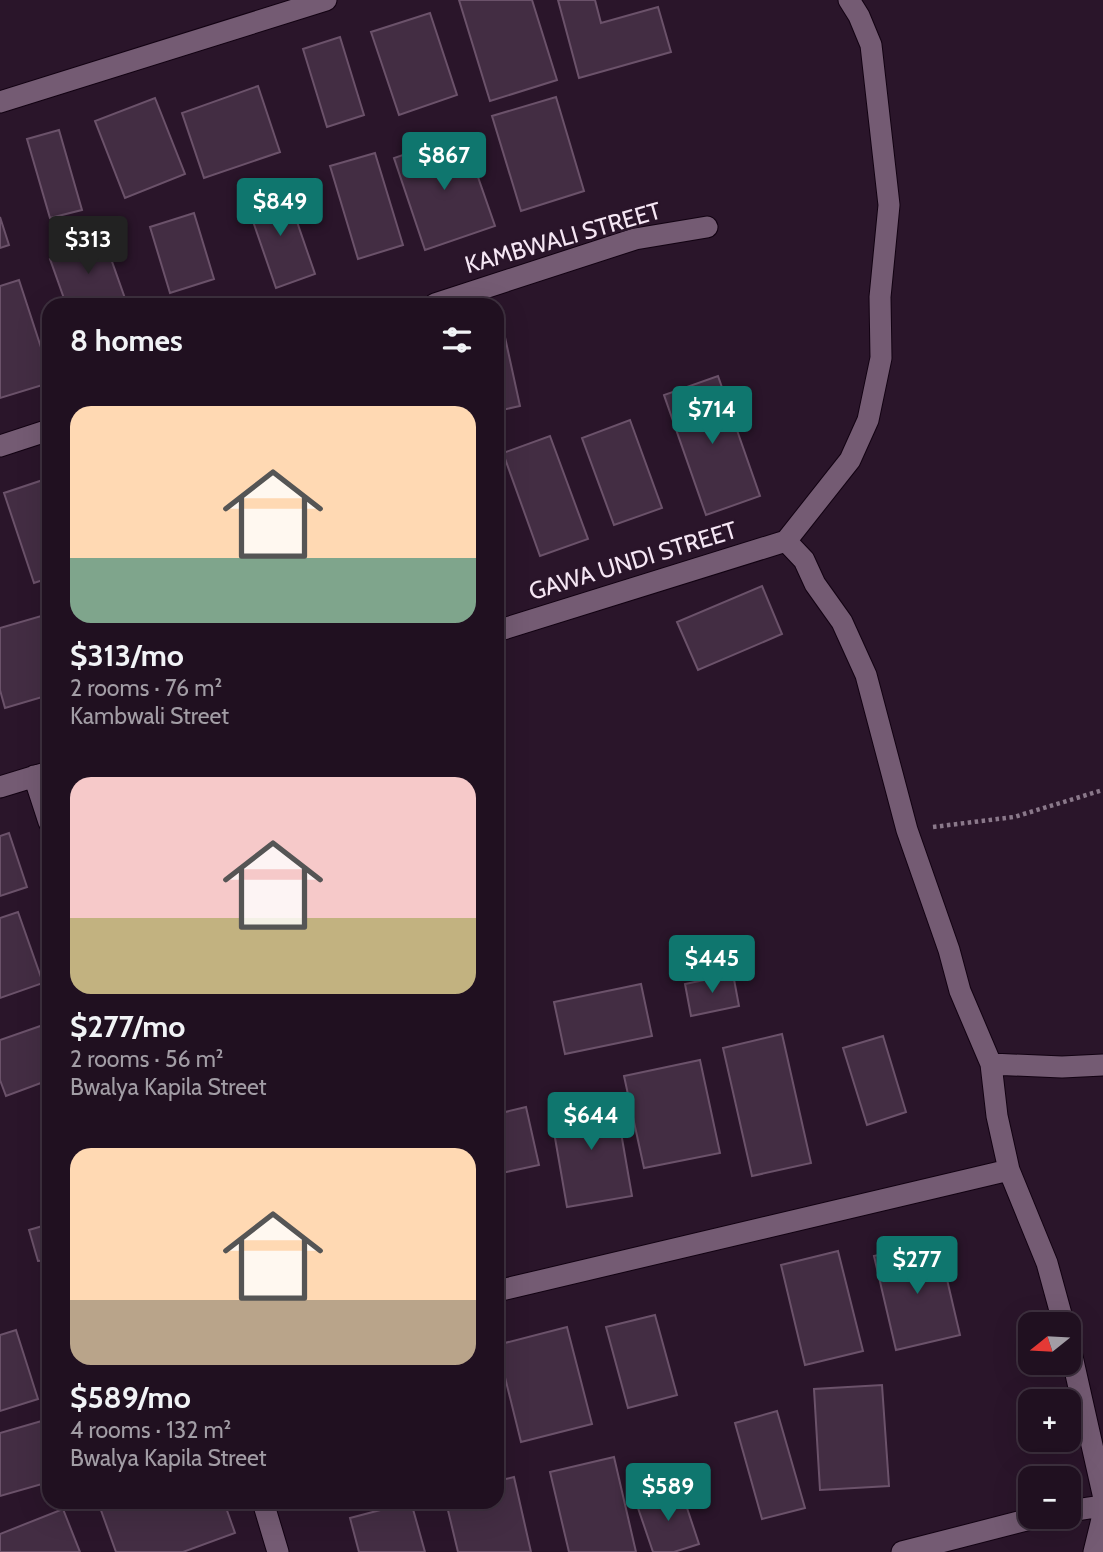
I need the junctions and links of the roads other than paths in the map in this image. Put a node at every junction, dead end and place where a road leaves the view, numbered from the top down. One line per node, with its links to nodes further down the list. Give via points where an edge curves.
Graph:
1 (326, 0): 3 (street)
2 (849, 0): 8 (street, via 871,45 889,205 880,297 881,358 868,420 850,460)
3 (0, 102)
4 (707, 227): 5 (street, KAMBWALI STREET, via 635,239)
5 (453, 298)
6 (42, 432): 7 (street)
7 (0, 446)
8 (786, 541): 9 (street, GAWA UNDI STREET); 12 (street, via 804,560 842,622 866,675 907,830 960,991)
9 (504, 629)
10 (42, 774): 11 (street)
11 (0, 787)
12 (991, 1064): 13 (street); 14 (street)
13 (1103, 1065)
14 (1009, 1170): 15 (street); 16 (street, via 1047,1263)
15 (504, 1289)
16 (1060, 1312)
17 (1076, 1376): 18 (street)
18 (1103, 1494)
19 (1103, 1506): 21 (street)
20 (265, 1509): 24 (street)
21 (1081, 1509)
22 (1103, 1515): 26 (street)
23 (1018, 1522): 25 (street)
24 (278, 1552)
25 (902, 1552)
26 (1094, 1552)

